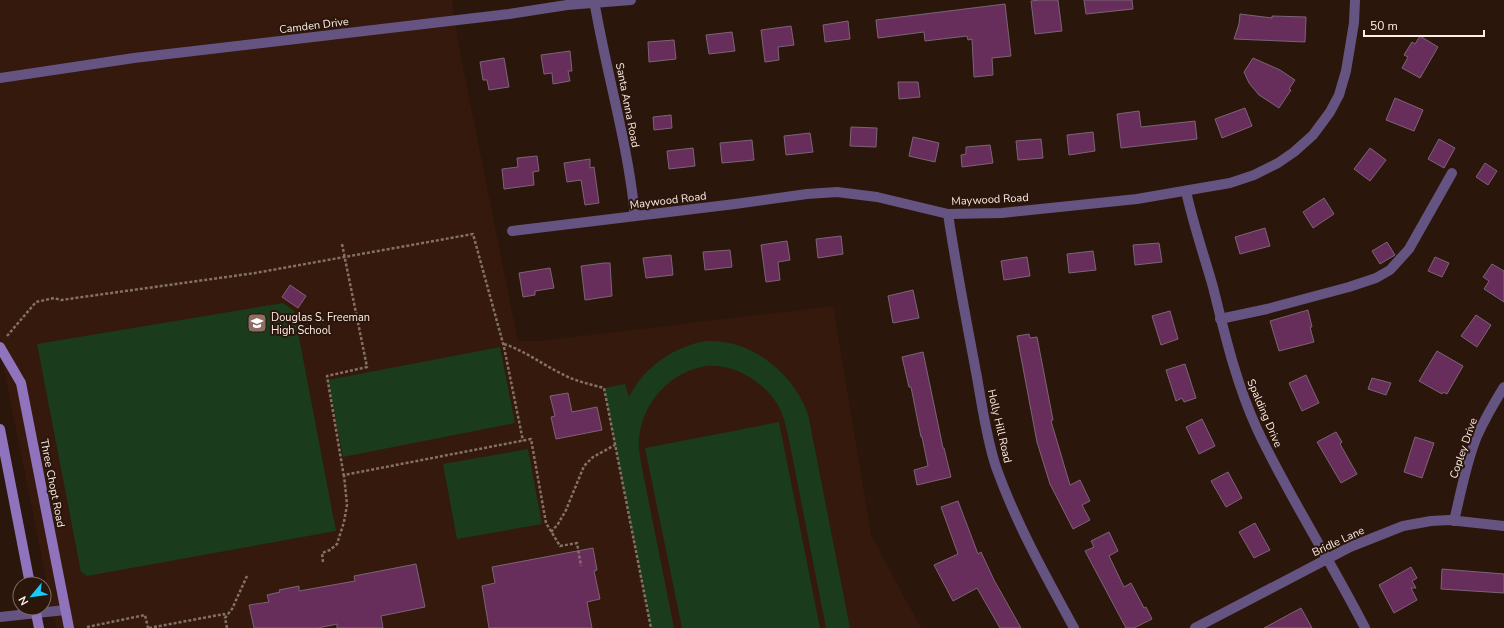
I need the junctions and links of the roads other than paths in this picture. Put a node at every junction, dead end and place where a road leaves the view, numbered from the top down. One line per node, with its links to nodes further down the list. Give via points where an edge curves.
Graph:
1 (631, 0): 3 (street, Camden Drive)
2 (1355, 0): 6 (street, Maywood Road, via 1346,71 1339,95 1313,135 1278,163 1254,175 1230,183)
3 (594, 2): 4 (street, Camden Drive, via 134,58); 8 (street, Santa Anna Road, via 621,124)
4 (0, 78)
5 (1452, 173): 10 (street, via 1409,249 1390,270 1376,278 1349,287 1267,310)
6 (1186, 191): 7 (street, Maywood Road, via 1137,199 1002,212); 10 (street, Spalding Drive)
7 (948, 214): 8 (street, Maywood Road, via 877,197 837,192); 25 (street, Holly Hill Road, via 987,433 996,465 1013,511)
8 (635, 216): 9 (street, Maywood Road)
9 (512, 231)
10 (1220, 319): 16 (street, Spalding Drive, via 1234,370 1257,428)
11 (3, 343): 19 (main road, Three Chopt Road, via 21,383)
12 (1504, 387): 14 (street, Copley Drive, via 1476,438)
13 (0, 429): 17 (main road)
14 (1454, 520): 15 (street, Bridle Lane); 16 (street, Bridle Lane, via 1431,520 1403,526)
15 (1504, 526)
16 (1328, 559): 26 (street, Bridle Lane); 27 (street, Spalding Drive)
17 (28, 576)
18 (52, 610): 19 (street)
19 (65, 610): 24 (main road, Three Chopt Road)
20 (12, 615): 22 (street)
21 (37, 616): 23 (main road)
22 (0, 617)
23 (39, 628)
24 (69, 628)
25 (1074, 628)
26 (1195, 628)
27 (1365, 628)

